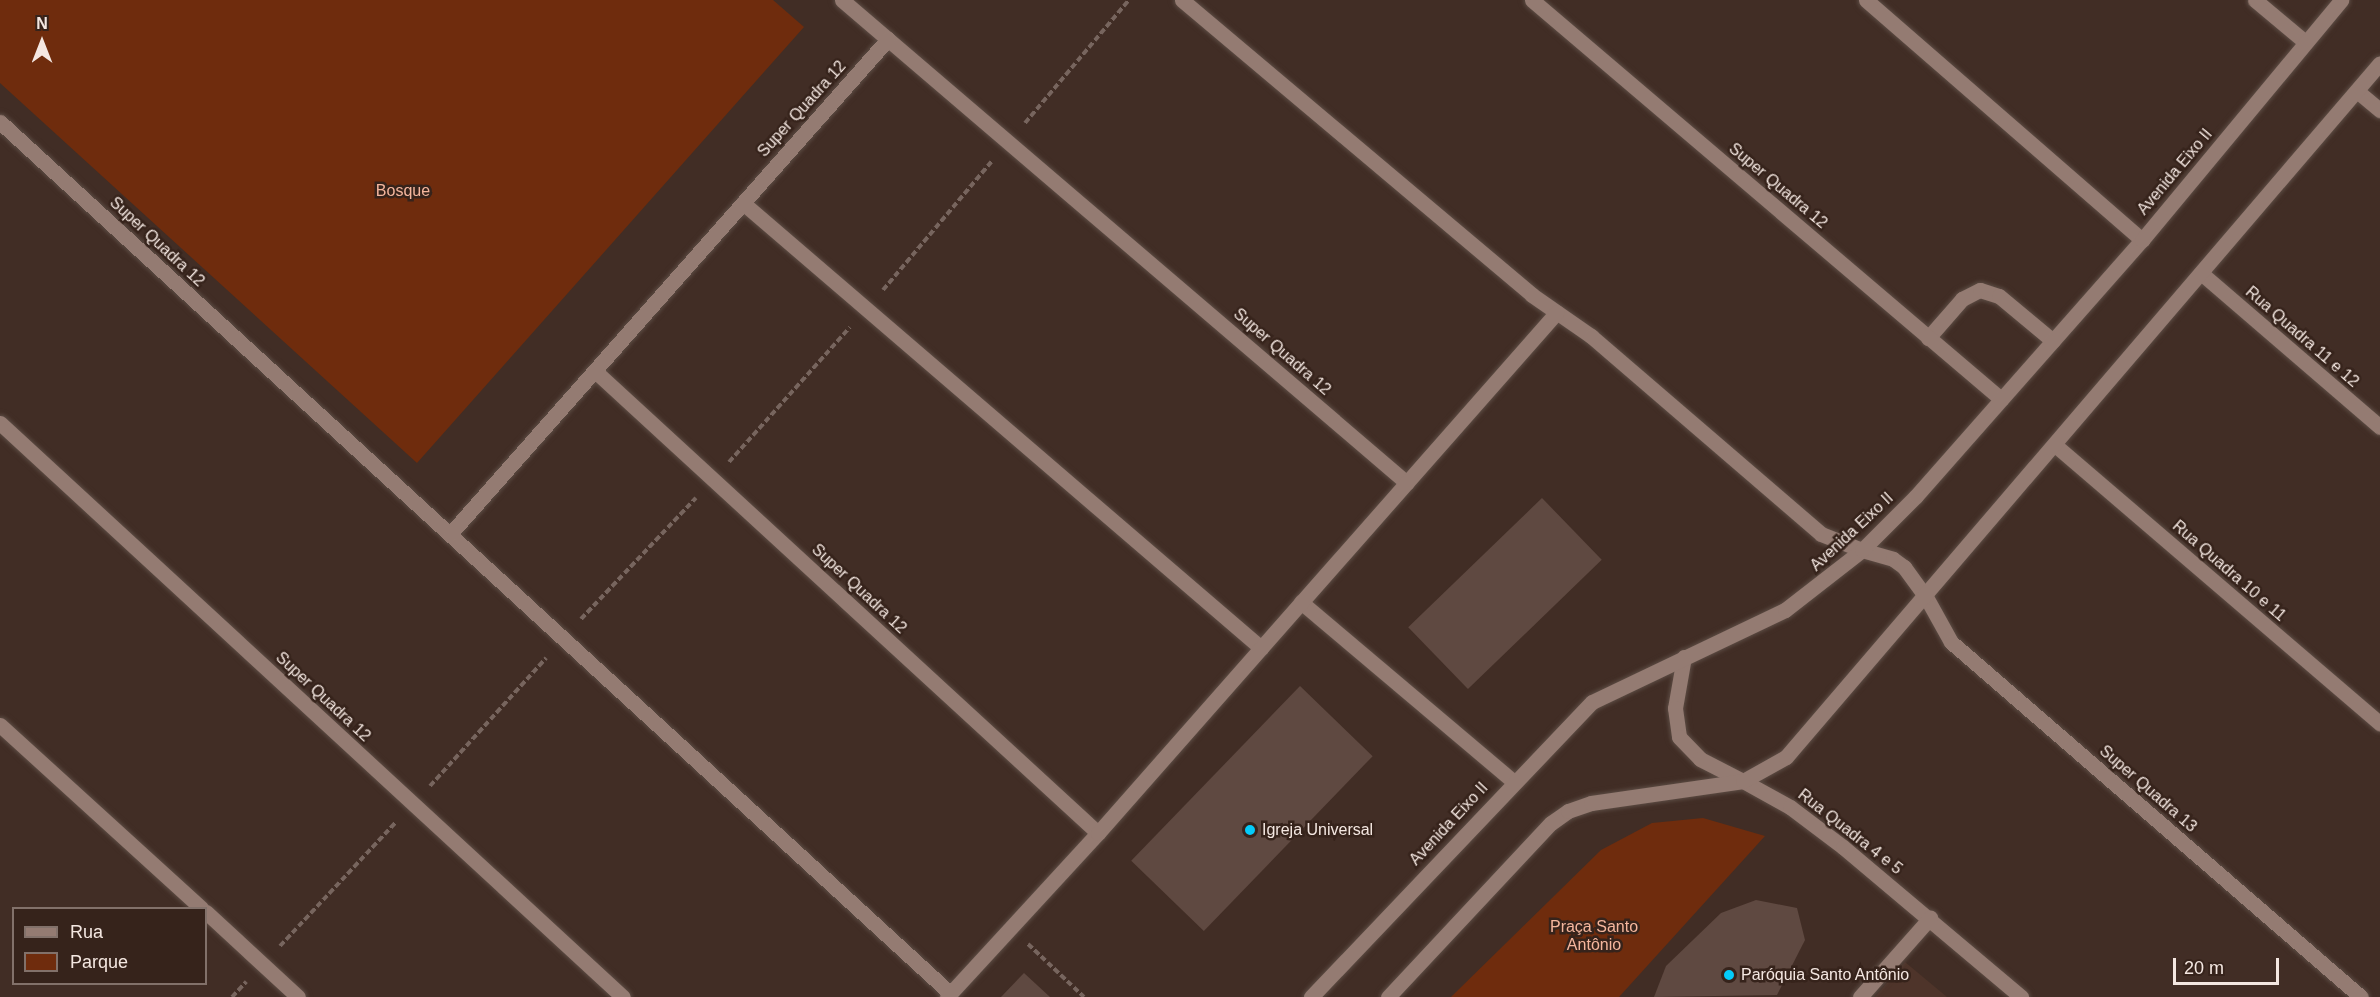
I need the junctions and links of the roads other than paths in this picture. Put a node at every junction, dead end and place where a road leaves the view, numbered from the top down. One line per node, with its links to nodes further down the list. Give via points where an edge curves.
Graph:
1 (842, 0): 7 (street, Super Quadra 12)
2 (1182, 0): 16 (street)
3 (1532, 0): 17 (street, Super Quadra 12)
4 (1866, 0): 14 (street)
5 (2255, 0): 8 (street)
6 (2341, 0): 8 (street, Avenida Eixo II)
7 (888, 39): 13 (street, Super Quadra 12); 24 (street, Super Quadra 12)
8 (2305, 42): 14 (street, Avenida Eixo II)
9 (2380, 63): 10 (street)
10 (2357, 90): 11 (street); 15 (street)
11 (2380, 110)
12 (0, 122): 25 (street, Super Quadra 12)
13 (743, 203): 19 (street, Super Quadra 12); 29 (street)
14 (2142, 240): 18 (street, Avenida Eixo II)
15 (2201, 273): 22 (street, Rua Quadra 11 e 12); 23 (street)
16 (1557, 312): 24 (street, Super Quadra 12); 26 (street, via 1591,336 1821,534)
17 (1928, 338): 18 (street, via 1962,299 1980,290 1999,296); 20 (street, Super Quadra 12)
18 (2053, 341): 20 (street, Avenida Eixo II)
19 (595, 370): 25 (street, Super Quadra 12); 35 (street, Super Quadra 12)
20 (2001, 399): 26 (street, Avenida Eixo II)
21 (0, 423): 41 (street, Super Quadra 12)
22 (2380, 427)
23 (2055, 445): 27 (street); 31 (street, Rua Quadra 10 e 11)
24 (1407, 483): 28 (street, Super Quadra 12)
25 (450, 534): 39 (street, Super Quadra 12)
26 (1862, 550): 27 (street, Super Quadra 13, via 1893,559 1904,567); 30 (street, Avenida Eixo II, via 1785,610)
27 (1926, 597): 34 (street, via 1786,758); 46 (street, Super Quadra 13, via 1951,642)
28 (1301, 603): 29 (street, Super Quadra 12); 33 (street)
29 (1261, 648): 35 (street, Super Quadra 12)
30 (1684, 657): 33 (street, Avenida Eixo II, via 1592,702); 34 (street, Rua Quadra 4 e 5, via 1675,708 1678,737 1700,759)
31 (2380, 724)
32 (0, 725): 36 (street)
33 (1513, 781): 42 (street, Avenida Eixo II)
34 (1743, 781): 38 (street, Rua Quadra 4 e 5, via 1790,807); 43 (street, via 1591,803 1568,811 1551,823)
35 (1098, 833): 39 (street, Super Quadra 12)
36 (199, 907)
37 (207, 913): 40 (street)
38 (1930, 918): 44 (street); 45 (street, Rua Quadra 4 e 5)
39 (948, 995)
40 (298, 997)
41 (623, 997)
42 (1311, 997)
43 (1388, 997)
44 (1860, 997)
45 (2021, 997)
46 (2361, 997)

